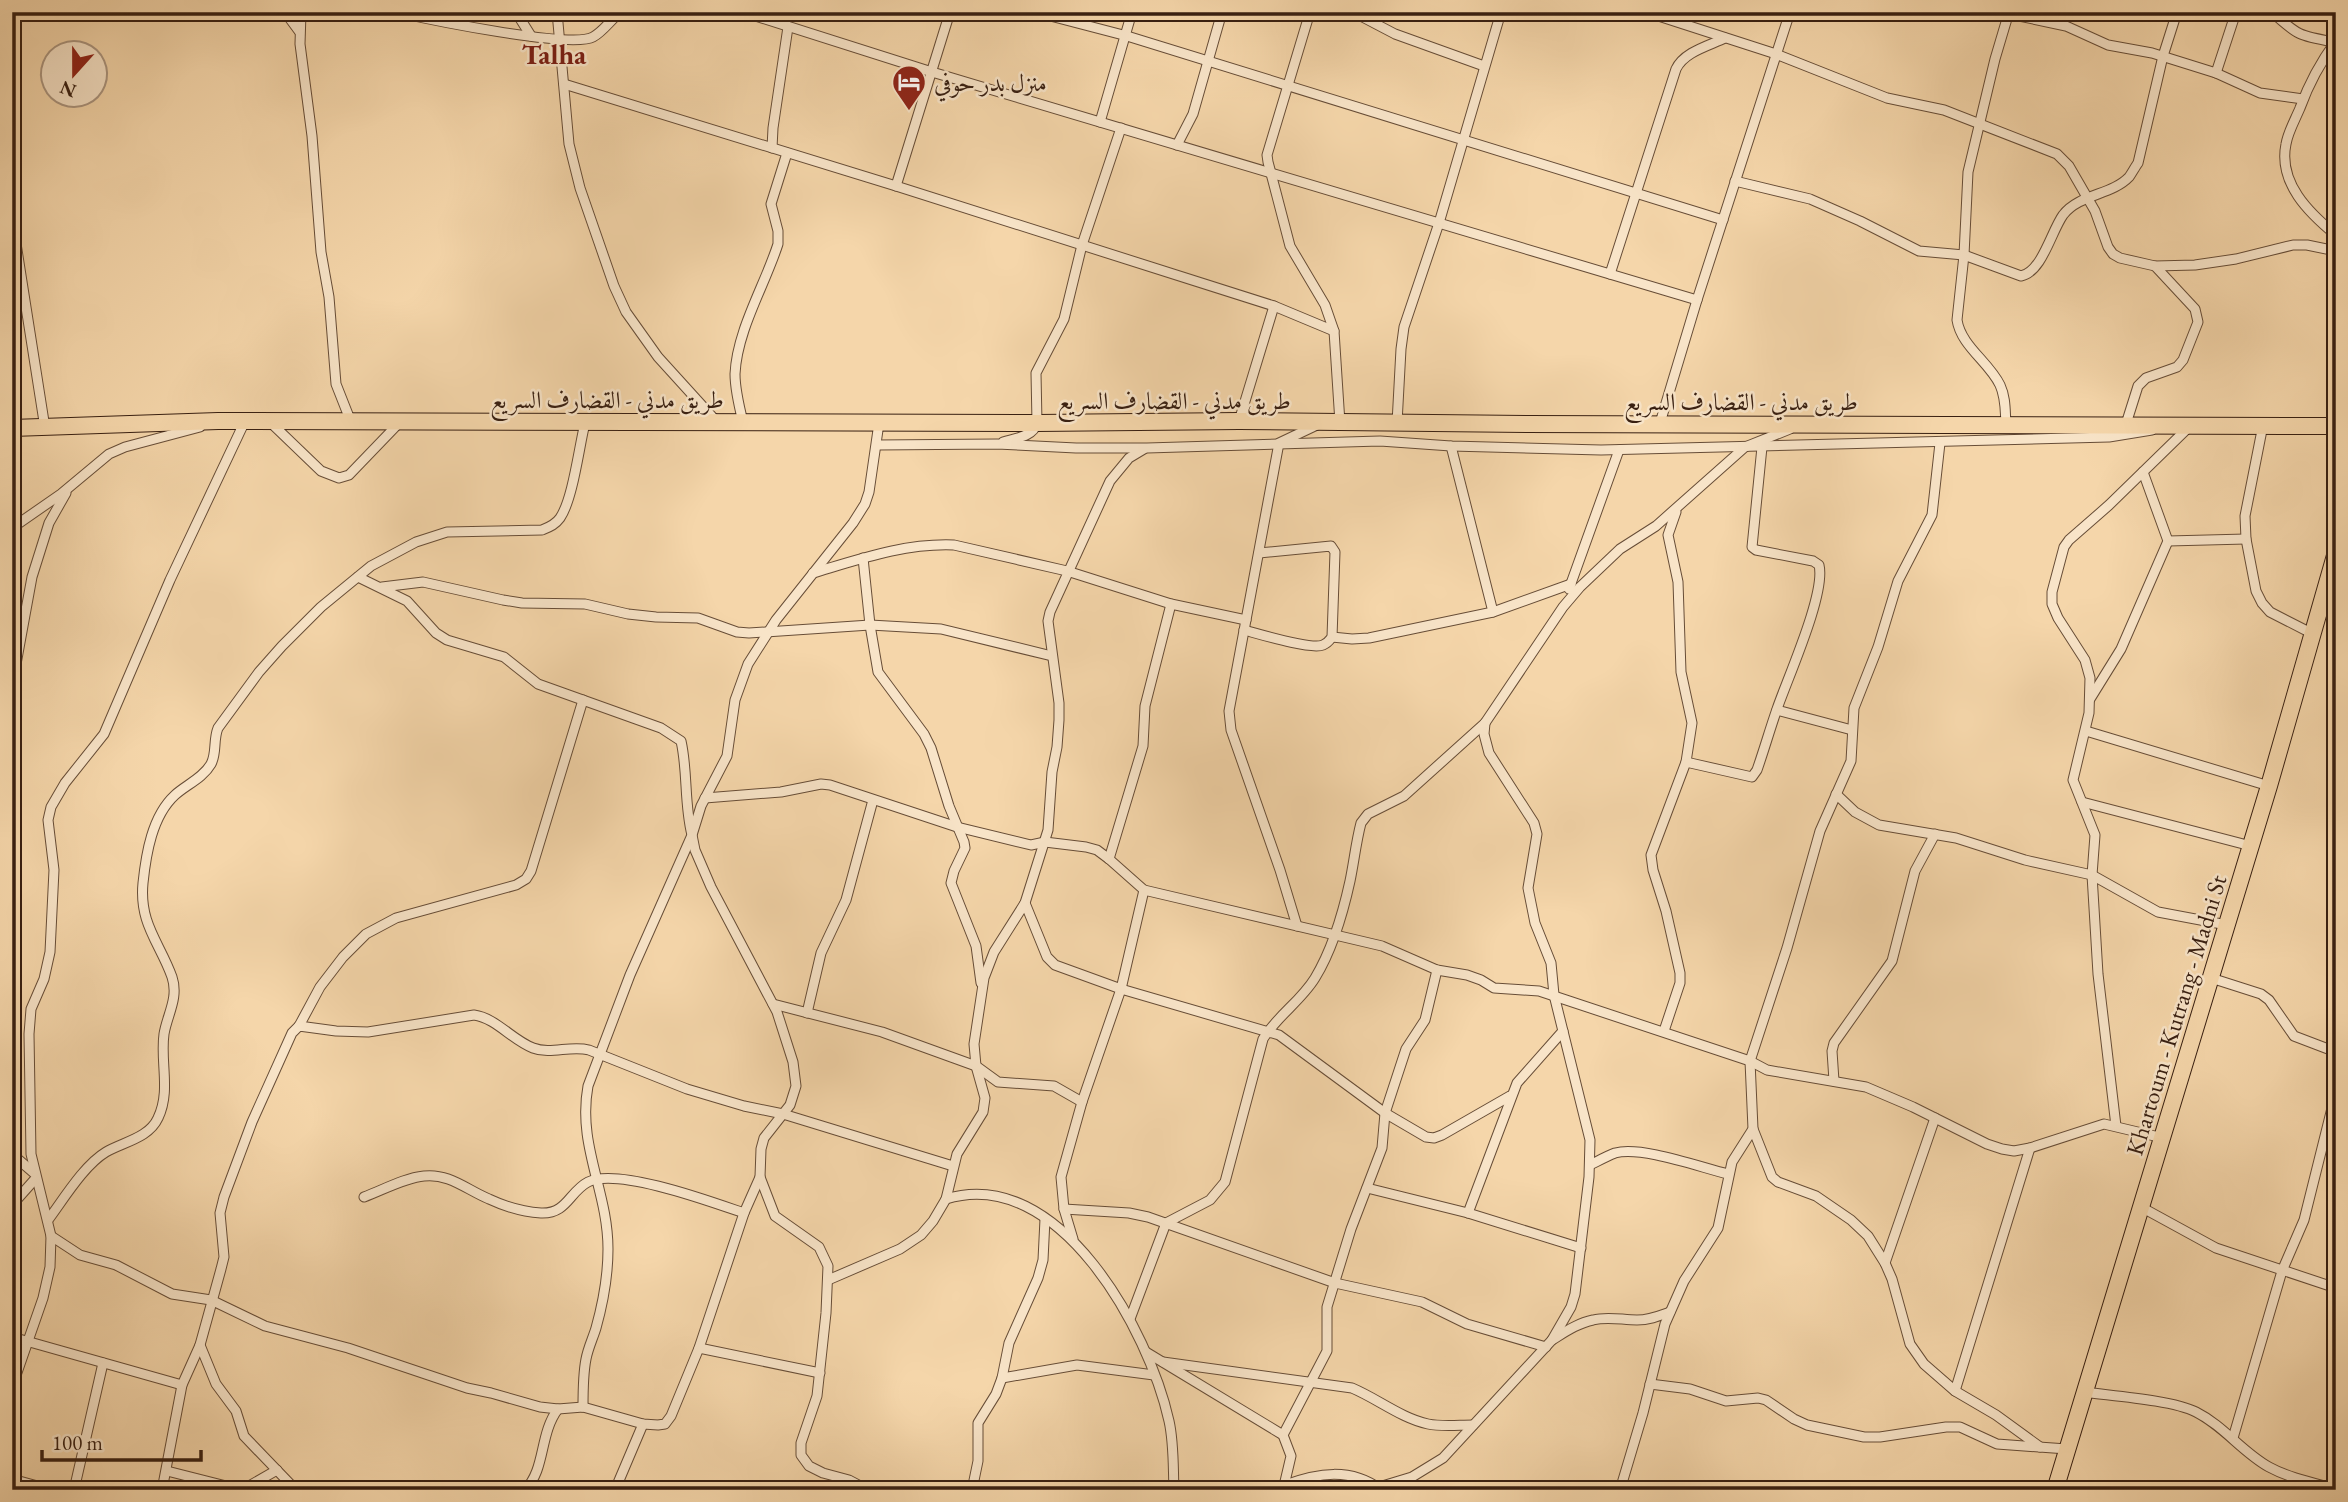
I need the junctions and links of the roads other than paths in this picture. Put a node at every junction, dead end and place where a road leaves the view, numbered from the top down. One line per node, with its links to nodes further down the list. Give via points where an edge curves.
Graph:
1 (285, 12): 22 (street)
2 (301, 12): 22 (street)
3 (396, 12): 23 (street)
4 (516, 12): 23 (street)
5 (557, 12): 26 (street)
6 (621, 12): 26 (street, via 593,38)
7 (743, 12): 21 (street)
8 (950, 12): 32 (street)
9 (1035, 12): 24 (street)
10 (1132, 12): 24 (street)
11 (1223, 12): 30 (street)
12 (1310, 12): 35 (street)
13 (1353, 12): 31 (street, via 1395,34)
14 (1500, 12): 31 (street)
15 (1646, 12): 25 (street)
16 (1790, 12): 28 (street)
17 (2177, 12): 29 (street)
18 (2236, 12): 33 (street)
19 (2272, 12): 27 (street, via 2303,37)
20 (2006, 13): 29 (street, via 2066,26 2108,45); 38 (street)
21 (788, 27): 32 (street); 42 (street)
22 (299, 31): 65 (street, via 335,384)
23 (531, 36): 26 (street)
24 (1127, 36): 30 (street); 37 (street)
25 (1725, 37): 28 (street); 47 (street, via 1680,62)
26 (560, 40): 34 (street)
27 (2335, 41): 36 (street)
28 (1776, 54): 38 (street, via 1879,95 1933,106); 45 (street)
29 (2163, 56): 33 (street); 48 (street, via 2137,163 2118,185)
30 (1208, 61): 35 (street); 41 (street, via 1193,114)
31 (1484, 66): 40 (street)
32 (932, 72): 37 (street); 46 (street)
33 (2216, 73): 36 (street, via 2260,93)
34 (564, 84): 42 (street); 68 (street, via 569,144 580,188 626,313 657,357)
35 (1287, 85): 40 (street); 44 (street, via 1267,155)
36 (2303, 99): 52 (street, via 2286,143 2286,169 2303,205)
37 (1100, 122): 39 (street)
38 (1980, 125): 48 (street, via 2057,154); 55 (street, via 1968,172)
39 (1121, 128): 41 (street); 53 (street)
40 (1463, 140): 47 (street); 51 (street)
41 (1177, 145): 44 (street)
42 (772, 148): 43 (street)
43 (788, 153): 46 (street); 69 (street, via 771,204 778,244 735,370)
44 (1270, 173): 51 (street); 60 (street, via 1290,246 1325,305)
45 (1735, 181): 50 (street); 55 (street, via 1810,199 1919,251)
46 (897, 186): 53 (street)
47 (1637, 193): 50 (street); 57 (street)
48 (2087, 198): 55 (street, via 2063,215 2029,275); 56 (street, via 2113,254)
49 (12, 218): 84 (street)
50 (1723, 220): 58 (street)
51 (1439, 223): 57 (street); 74 (street, via 1404,327)
52 (2336, 235)
53 (1082, 245): 59 (street); 72 (street, via 1064,319 1036,373)
54 (2336, 251): 56 (street, via 2293,245 2205,264)
55 (1964, 255): 77 (street, via 1958,329 2000,386)
56 (2155, 266): 78 (street, via 2195,309 2198,322 2177,367 2146,378 2138,386)
57 (1610, 274): 58 (street)
58 (1697, 300): 75 (street)
59 (1274, 306): 60 (street); 64 (street)
60 (1334, 331): 73 (street)
61 (218, 421): 62 (highway, طريق مدني - القضارف السريع); 84 (highway, طريق مدني - القضارف السريع); 95 (street, via 109,454)
62 (245, 421): 63 (highway, طريق مدني - القضارف السريع); 172 (street, via 104,734 51,807 50,951 30,1022)
63 (269, 421): 65 (highway, طريق مدني - القضارف السريع); 66 (street, via 321,471 340,478 349,475)
64 (1239, 421): 70 (highway, طريق مدني - القضارف السريع); 72 (highway, طريق مدني - القضارف السريع)
65 (351, 422): 66 (highway, طريق مدني - القضارف السريع)
66 (400, 422): 67 (highway, طريق مدني - القضارف السريع)
67 (585, 422): 68 (highway, طريق مدني - القضارف السريع); 105 (street, via 566,505 552,526 432,535)
68 (717, 422): 69 (highway, طريق مدني - القضارف السريع)
69 (743, 422): 71 (highway, طريق مدني - القضارف السريع)
70 (1322, 422): 73 (highway, طريق مدني - القضارف السريع); 85 (street)
71 (879, 423): 72 (highway, طريق مدني - القضارف السريع); 88 (street)
72 (1037, 423): 87 (street, via 1032,433)
73 (1340, 423): 74 (highway, طريق مدني - القضارف السريع)
74 (1397, 423): 75 (highway, طريق مدني - القضارف السريع)
75 (1660, 423): 76 (highway, طريق مدني - القضارف السريع)
76 (1802, 424): 77 (highway, طريق مدني - القضارف السريع); 90 (street)
77 (2006, 424): 78 (highway, طريق مدني - القضارف السريع)
78 (2126, 424): 79 (highway, طريق مدني - القضارف السريع)
79 (2173, 425): 80 (highway, طريق مدني - القضارف السريع); 86 (street, via 2109,437)
80 (2191, 425): 81 (highway, طريق مدني - القضارف السريع); 94 (street)
81 (2263, 425): 82 (highway, طريق مدني - القضارف السريع); 98 (street, via 2245,516)
82 (2336, 425)
83 (12, 428): 84 (highway, طريق مدني - القضارف السريع)
84 (45, 428)
85 (1279, 443): 89 (street, via 1380,441); 92 (street); 101 (street)
86 (1940, 443): 91 (street); 122 (street, via 1932,515 1898,581 1854,708)
87 (997, 444): 88 (street); 92 (street)
88 (877, 445): 104 (street, via 864,504)
89 (1451, 446): 93 (street); 110 (street)
90 (1745, 447): 91 (street); 93 (street); 96 (street)
91 (1762, 447): 120 (street, via 1752,547 1813,561 1821,571 1817,599)
92 (1146, 448): 103 (street, via 1129,458 1110,481)
93 (1619, 450): 106 (street)
94 (2143, 472): 99 (street); 119 (street, via 2069,540 2052,592 2057,618 2085,660)
95 (71, 486): 97 (street); 117 (street, via 49,523 32,577)
96 (1678, 507): 109 (street, via 1620,548); 124 (street, via 1668,535 1678,582 1681,672 1692,723)
97 (12, 528)
98 (2246, 539): 99 (street); 114 (street, via 2262,603 2270,612)
99 (2168, 541): 119 (street, via 2121,649)
100 (2336, 552): 114 (highway, Khartoum - Kutrang - Madni St)
101 (1259, 553): 112 (street); 115 (street, via 1331,546 1335,552)
102 (863, 558): 103 (street, via 894,549 954,545); 104 (street); 111 (street)
103 (1067, 571): 108 (street); 116 (street, via 1048,621)
104 (813, 573): 113 (street)
105 (358, 577): 107 (street); 184 (street, via 321,607 259,673 218,728 210,765 173,796 161,814 146,857 142,886 148,929 175,989 164,1032 162,1106 152,1127 93,1163)
106 (1571, 584): 109 (street); 110 (street)
107 (381, 587): 113 (street, via 423,582 522,603 585,604 628,614 698,618 737,632); 118 (street, via 407,601 436,634 504,657 538,684)
108 (1171, 604): 112 (street); 135 (street, via 1145,706 1143,746)
109 (1563, 607): 121 (street)
110 (1493, 612): 115 (street, via 1369,638)
111 (870, 625): 113 (street); 116 (street, via 941,629); 130 (street, via 878,672 924,734)
112 (1245, 625): 115 (street, via 1308,645 1327,644); 140 (street, via 1229,711 1231,730)
113 (768, 633): 127 (street, via 740,682 727,756)
114 (2313, 634): 125 (highway, Khartoum - Kutrang - Madni St)
115 (1332, 637)
116 (1052, 656): 133 (street, via 1059,720)
117 (12, 686)
118 (583, 699): 132 (street, via 661,727 681,741); 149 (street, via 526,879 516,886 396,918 366,934 320,987)
119 (2090, 699): 123 (street)
120 (1777, 710): 122 (street); 124 (street, via 1752,777)
121 (1485, 723): 141 (street, via 1404,796 1368,814); 146 (street, via 1489,753 1534,822 1537,834 1528,888 1535,923 1551,963)
122 (1852, 730): 126 (street, via 1852,761)
123 (2086, 731): 125 (street); 129 (street, via 2073,780)
124 (1686, 762): 152 (street, via 1651,855 1681,973)
125 (2269, 786): 134 (highway, Khartoum - Kutrang - Madni St)
126 (1836, 794): 131 (street, via 1879,825); 155 (street, via 1814,850)
127 (705, 799): 128 (street, via 830,785); 132 (street)
128 (873, 800): 130 (street); 148 (street, via 846,900 821,953)
129 (2082, 802): 134 (street); 136 (street, via 2095,835)
130 (957, 827): 133 (street, via 1031,845); 144 (street, via 965,848 951,883 976,946)
131 (1935, 834): 136 (street); 157 (street, via 1915,871 1892,961 1834,1042)
132 (692, 835): 147 (street, via 711,887); 154 (street)
133 (1045, 842): 135 (street, via 1086,847); 138 (street)
134 (2251, 846): 139 (highway, Khartoum - Kutrang - Madni St)
135 (1108, 859): 137 (street)
136 (2092, 875): 139 (street, via 2158,912); 164 (street)
137 (1144, 890): 140 (street); 145 (street)
138 (1025, 903): 144 (street, via 991,959); 145 (street, via 1047,957 1055,965)
139 (2227, 925): 143 (highway, Khartoum - Kutrang - Madni St)
140 (1297, 926): 141 (street)
141 (1334, 935): 142 (street, via 1382,946); 150 (street, via 1317,975)
142 (1437, 970): 146 (street, via 1467,975 1494,988); 161 (street, via 1425,1020 1406,1049)
143 (2211, 978): 153 (street, via 2261,994 2294,1036); 166 (highway, Khartoum - Kutrang - Madni St)
144 (983, 989): 156 (street, via 974,1044)
145 (1121, 989): 150 (street); 160 (street)
146 (1554, 995): 151 (street); 152 (street)
147 (773, 1004): 148 (street); 162 (street, via 793,1062 796,1086)
148 (807, 1013): 156 (street, via 882,1032)
149 (299, 1026): 154 (street, via 368,1032 474,1015 536,1049 579,1048); 194 (street, via 252,1122 224,1197 219,1213 224,1257)
150 (1268, 1031): 161 (street); 185 (street, via 1225,1182 1210,1200)
151 (1563, 1031): 159 (street, via 1524,1073); 169 (street, via 1590,1140)
152 (1664, 1031): 155 (street)
153 (2336, 1052)
154 (600, 1055): 162 (street, via 687,1089); 174 (street, via 584,1104)
155 (1750, 1061): 157 (street, via 1767,1070); 165 (street)
156 (976, 1066): 160 (street, via 998,1082 1054,1086); 170 (street, via 985,1098 983,1112)
157 (1834, 1081): 163 (street, via 1866,1087)
158 (2336, 1092): 190 (street, via 2304,1220)
159 (1510, 1096): 161 (street, via 1434,1138); 182 (street)
160 (1082, 1102): 180 (street, via 1061,1177)
161 (1385, 1113): 175 (street, via 1382,1148)
162 (783, 1114): 170 (street); 173 (street, via 764,1138)
163 (1935, 1118): 167 (street, via 2002,1149); 189 (street)
164 (2116, 1126): 166 (street); 167 (street, via 2094,1126)
165 (1753, 1129): 171 (street); 189 (street, via 1772,1177 1816,1196 1850,1220 1868,1236)
166 (2163, 1138): 179 (highway, Khartoum - Kutrang - Madni St)
167 (2030, 1148): 212 (street)
168 (12, 1154): 172 (street)
169 (1590, 1164): 171 (street, via 1616,1153 1648,1153); 188 (street)
170 (953, 1166): 177 (street)
171 (1728, 1174): 195 (street, via 1718,1228)
172 (35, 1176): 178 (street); 184 (street)
173 (760, 1177): 181 (street); 191 (street, via 775,1216 819,1247 828,1266)
174 (597, 1179): 176 (street, via 586,1182 567,1204 540,1213 488,1199 444,1177 424,1176); 181 (street, via 652,1184); 214 (street, via 608,1229 607,1271 586,1357)
175 (1367, 1188): 182 (street); 192 (street)
176 (364, 1197)
177 (946, 1199): 183 (street, via 973,1193 995,1195); 191 (street, via 921,1235)
178 (12, 1205)
179 (2141, 1207): 190 (street, via 2216,1248); 213 (highway, Khartoum - Kutrang - Madni St)
180 (1064, 1209): 185 (street, via 1129,1213); 187 (street)
181 (744, 1213): 201 (street)
182 (1468, 1213): 188 (street)
183 (1045, 1219): 187 (street); 207 (street, via 1044,1260 1009,1343)
184 (48, 1220): 186 (street)
185 (1166, 1223): 192 (street); 196 (street)
186 (51, 1236): 194 (street, via 80,1255 116,1265 172,1294); 198 (street, via 47,1283)
187 (1073, 1241): 196 (street)
188 (1581, 1248): 199 (street, via 1571,1307)
189 (1885, 1263): 212 (street, via 1910,1344 1924,1364)
190 (2282, 1271): 193 (street); 219 (street)
191 (828, 1280): 205 (street)
192 (1335, 1283): 199 (street, via 1422,1302 1467,1324); 208 (street, via 1326,1316 1327,1351)
193 (2336, 1288)
194 (211, 1300): 200 (street); 215 (street, via 278,1331 348,1348 467,1388)
195 (1670, 1312): 199 (street, via 1638,1321 1591,1320); 209 (street)
196 (1130, 1319): 202 (street)
197 (12, 1337): 198 (street)
198 (27, 1342): 204 (street); 211 (street)
199 (1549, 1343): 217 (street)
200 (200, 1345): 210 (street); 222 (street, via 216,1384 236,1411 244,1436)
201 (699, 1348): 205 (street); 216 (street, via 671,1416 665,1424)
202 (1146, 1352): 203 (street); 206 (street)
203 (1163, 1362): 208 (street); 218 (street)
204 (103, 1363): 210 (street); 229 (street)
205 (820, 1373): 234 (street, via 801,1455 809,1466)
206 (1154, 1375): 207 (street, via 1077,1365); 236 (street, via 1171,1431)
207 (1002, 1378): 235 (street, via 978,1423)
208 (1311, 1382): 217 (street, via 1352,1388 1415,1421); 218 (street)
209 (1650, 1384): 220 (street, via 1690,1389 1726,1401 1758,1398 1807,1425 1864,1437 1960,1427 1997,1444); 237 (street)
210 (182, 1385): 223 (street)
211 (12, 1387)
212 (1955, 1391): 220 (street)
213 (2084, 1392): 219 (street, via 2175,1405 2194,1411); 221 (highway, Khartoum - Kutrang - Madni St)
214 (583, 1407): 215 (street); 216 (street)
215 (558, 1409): 232 (street, via 547,1428 533,1482)
216 (643, 1424): 233 (street)
217 (1473, 1425): 226 (street, via 1443,1458)
218 (1283, 1435): 225 (street, via 1291,1456)
219 (2233, 1438): 227 (street, via 2269,1467)
220 (2040, 1447): 221 (street)
221 (2067, 1449): 238 (highway, Khartoum - Kutrang - Madni St)
222 (277, 1470): 223 (street, via 242,1490); 231 (street)
223 (167, 1471): 230 (street)
224 (12, 1479): 228 (street)
225 (1284, 1488): 226 (street, via 1330,1473)
226 (1380, 1489)
227 (2336, 1489)
228 (52, 1490)
229 (74, 1490)
230 (162, 1490)
231 (296, 1490)
232 (525, 1490)
233 (615, 1490)
234 (868, 1490)
235 (972, 1490)
236 (1174, 1490)
237 (1620, 1490)
238 (2055, 1490)

